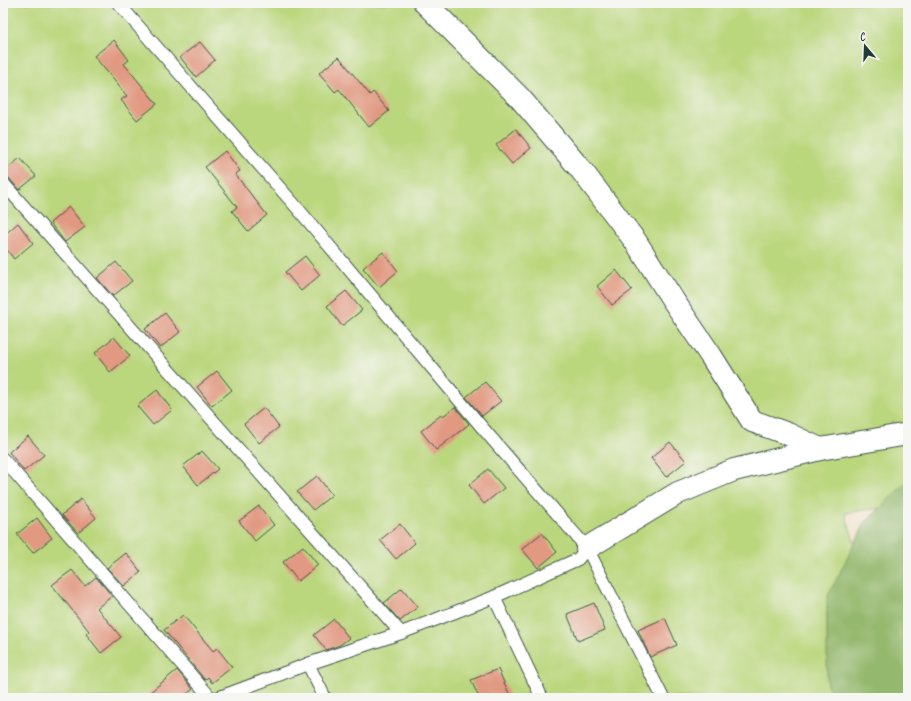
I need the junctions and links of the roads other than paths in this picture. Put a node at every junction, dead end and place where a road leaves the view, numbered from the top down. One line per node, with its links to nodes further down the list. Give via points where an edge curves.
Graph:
1 (118, 3): 7 (lane, via 294,204)
2 (425, 3): 5 (street, via 520,98 582,171 636,242 752,421)
3 (3, 183): 9 (lane)
4 (908, 434): 5 (street)
5 (820, 449): 7 (street, via 734,470 678,493)
6 (3, 459): 11 (lane)
7 (587, 548): 8 (lane, via 578,559); 15 (lane)
8 (494, 598): 9 (lane); 14 (lane)
9 (401, 633): 10 (lane)
10 (308, 664): 12 (lane); 13 (lane)
11 (211, 698)
12 (217, 698)
13 (325, 698)
14 (542, 698)
15 (663, 698)

